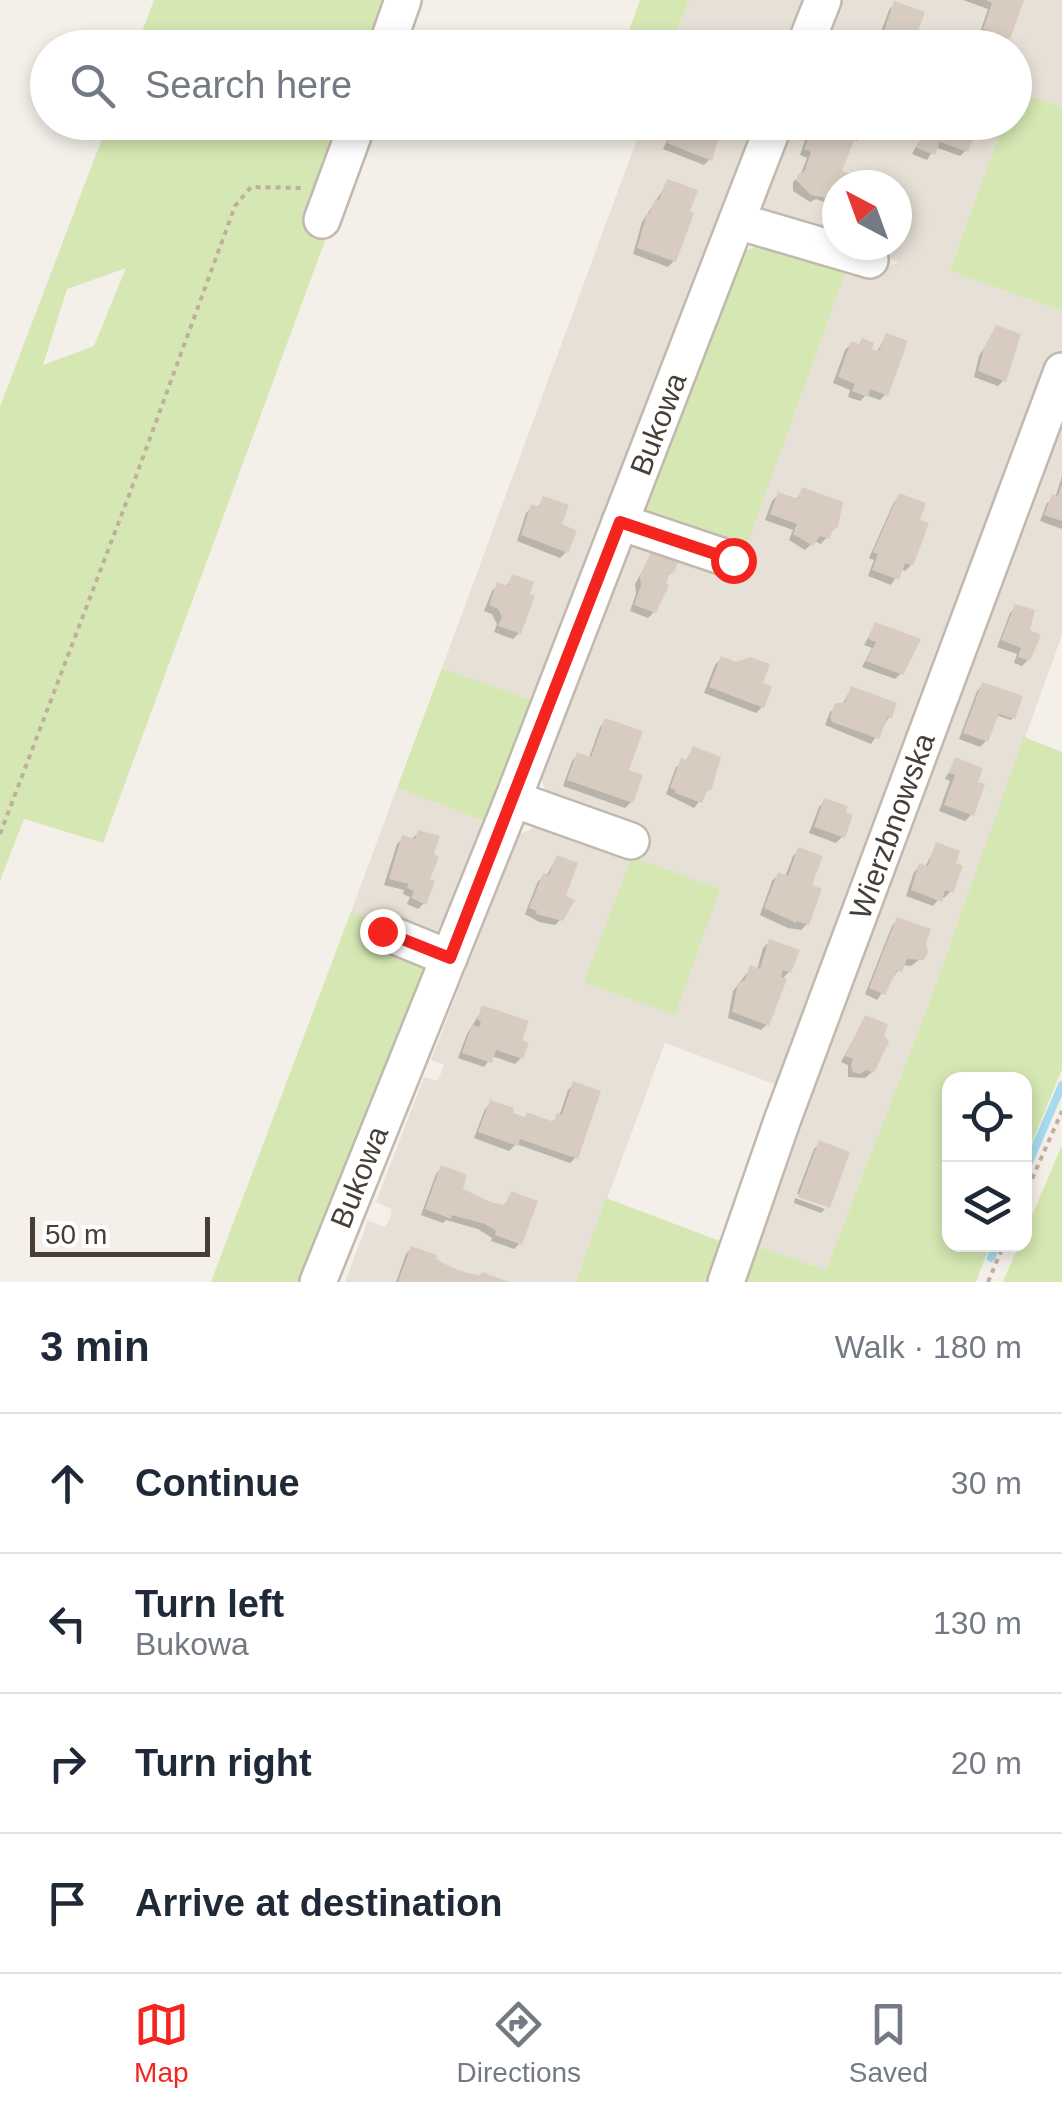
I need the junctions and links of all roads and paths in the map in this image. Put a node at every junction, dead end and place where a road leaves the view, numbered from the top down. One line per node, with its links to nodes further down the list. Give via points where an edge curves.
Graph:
1 (403, 0): 3 (street)
2 (823, 0): 4 (street)
3 (392, 30)
4 (811, 30)
5 (351, 140): 8 (street)
6 (768, 140): 9 (street, Bukowa)
7 (307, 188): 15 (path, via 251,187 235,206)
8 (322, 220)
9 (737, 221): 10 (street); 12 (street, Bukowa)
10 (822, 246)
11 (1062, 370): 23 (street, Wierzbnowska)
12 (620, 522): 13 (street); 14 (street, Bukowa)
13 (733, 560)
14 (513, 799): 16 (street); 18 (street, Bukowa)
15 (0, 834)
16 (631, 841)
17 (382, 931): 18 (street)
18 (450, 958): 22 (street, Bukowa)
19 (1062, 1110): 20 (path)
20 (1032, 1179)
21 (1001, 1252): 24 (path)
22 (318, 1282)
23 (726, 1282)
24 (988, 1282)

